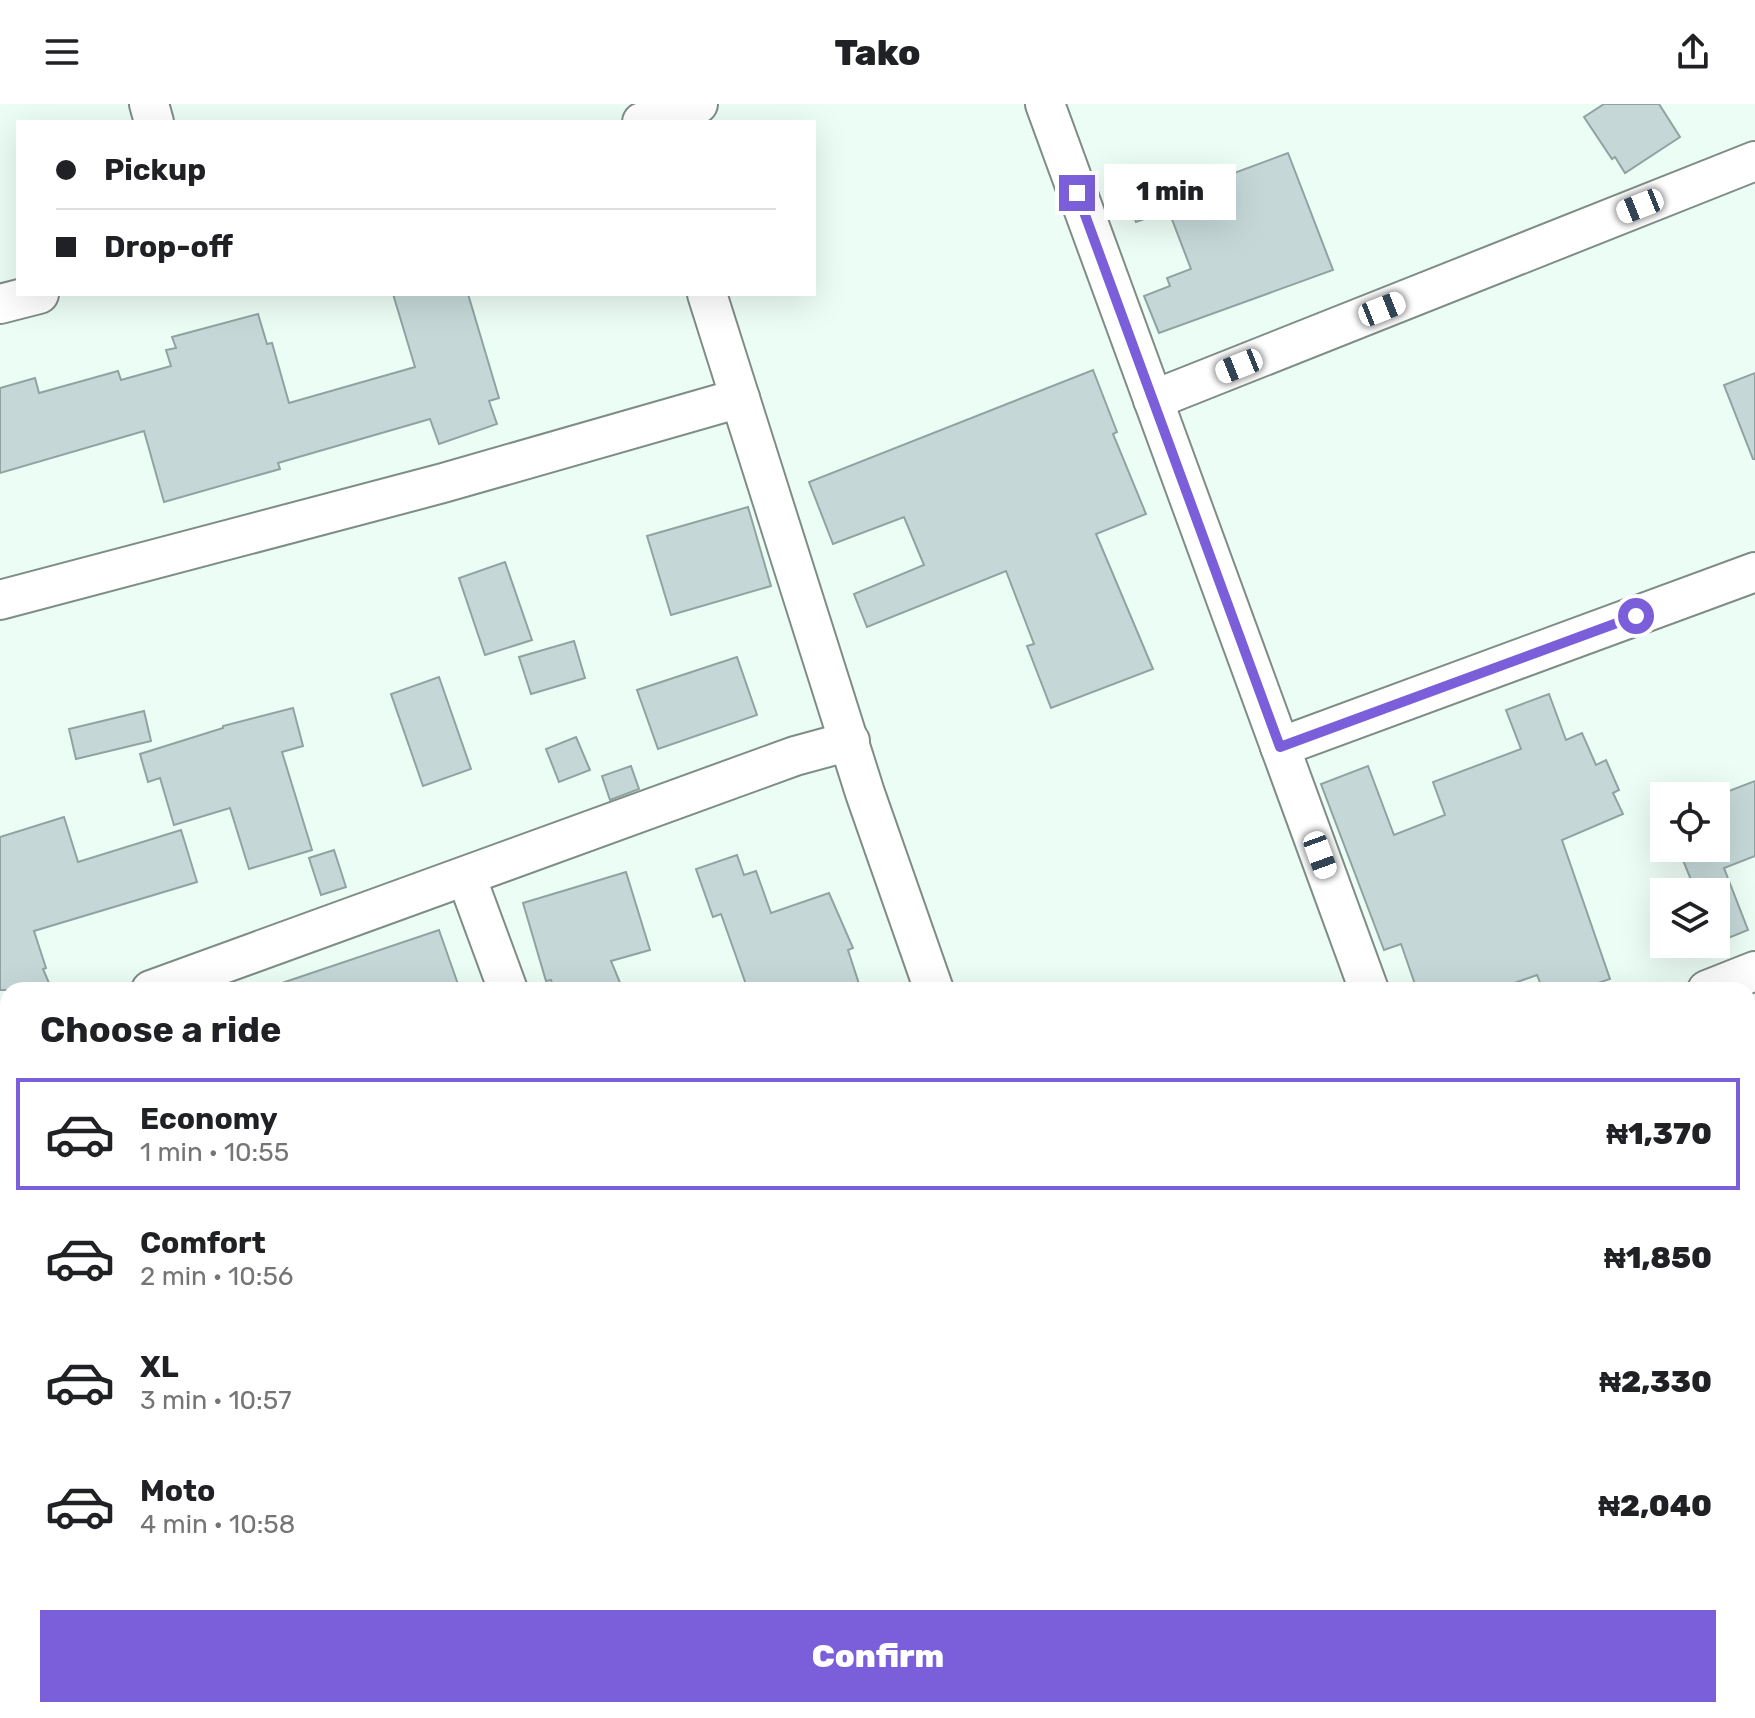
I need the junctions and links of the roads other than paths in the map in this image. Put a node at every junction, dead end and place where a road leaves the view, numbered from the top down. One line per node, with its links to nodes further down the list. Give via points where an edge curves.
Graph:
1 (698, 104): 3 (street)
2 (1045, 104): 9 (street)
3 (652, 120)
4 (1755, 161): 9 (street)
5 (31, 296): 7 (street)
6 (708, 296): 8 (street)
7 (0, 304)
8 (740, 398): 11 (street); 12 (street)
9 (1153, 400): 13 (street)
10 (1755, 572): 13 (street)
11 (0, 600)
12 (850, 741): 14 (street, via 795,756); 18 (street)
13 (1280, 747): 19 (street)
14 (466, 876): 16 (street); 17 (street)
15 (1755, 971): 20 (street)
16 (173, 982)
17 (505, 982)
18 (931, 982)
19 (1366, 982)
20 (1727, 982)

